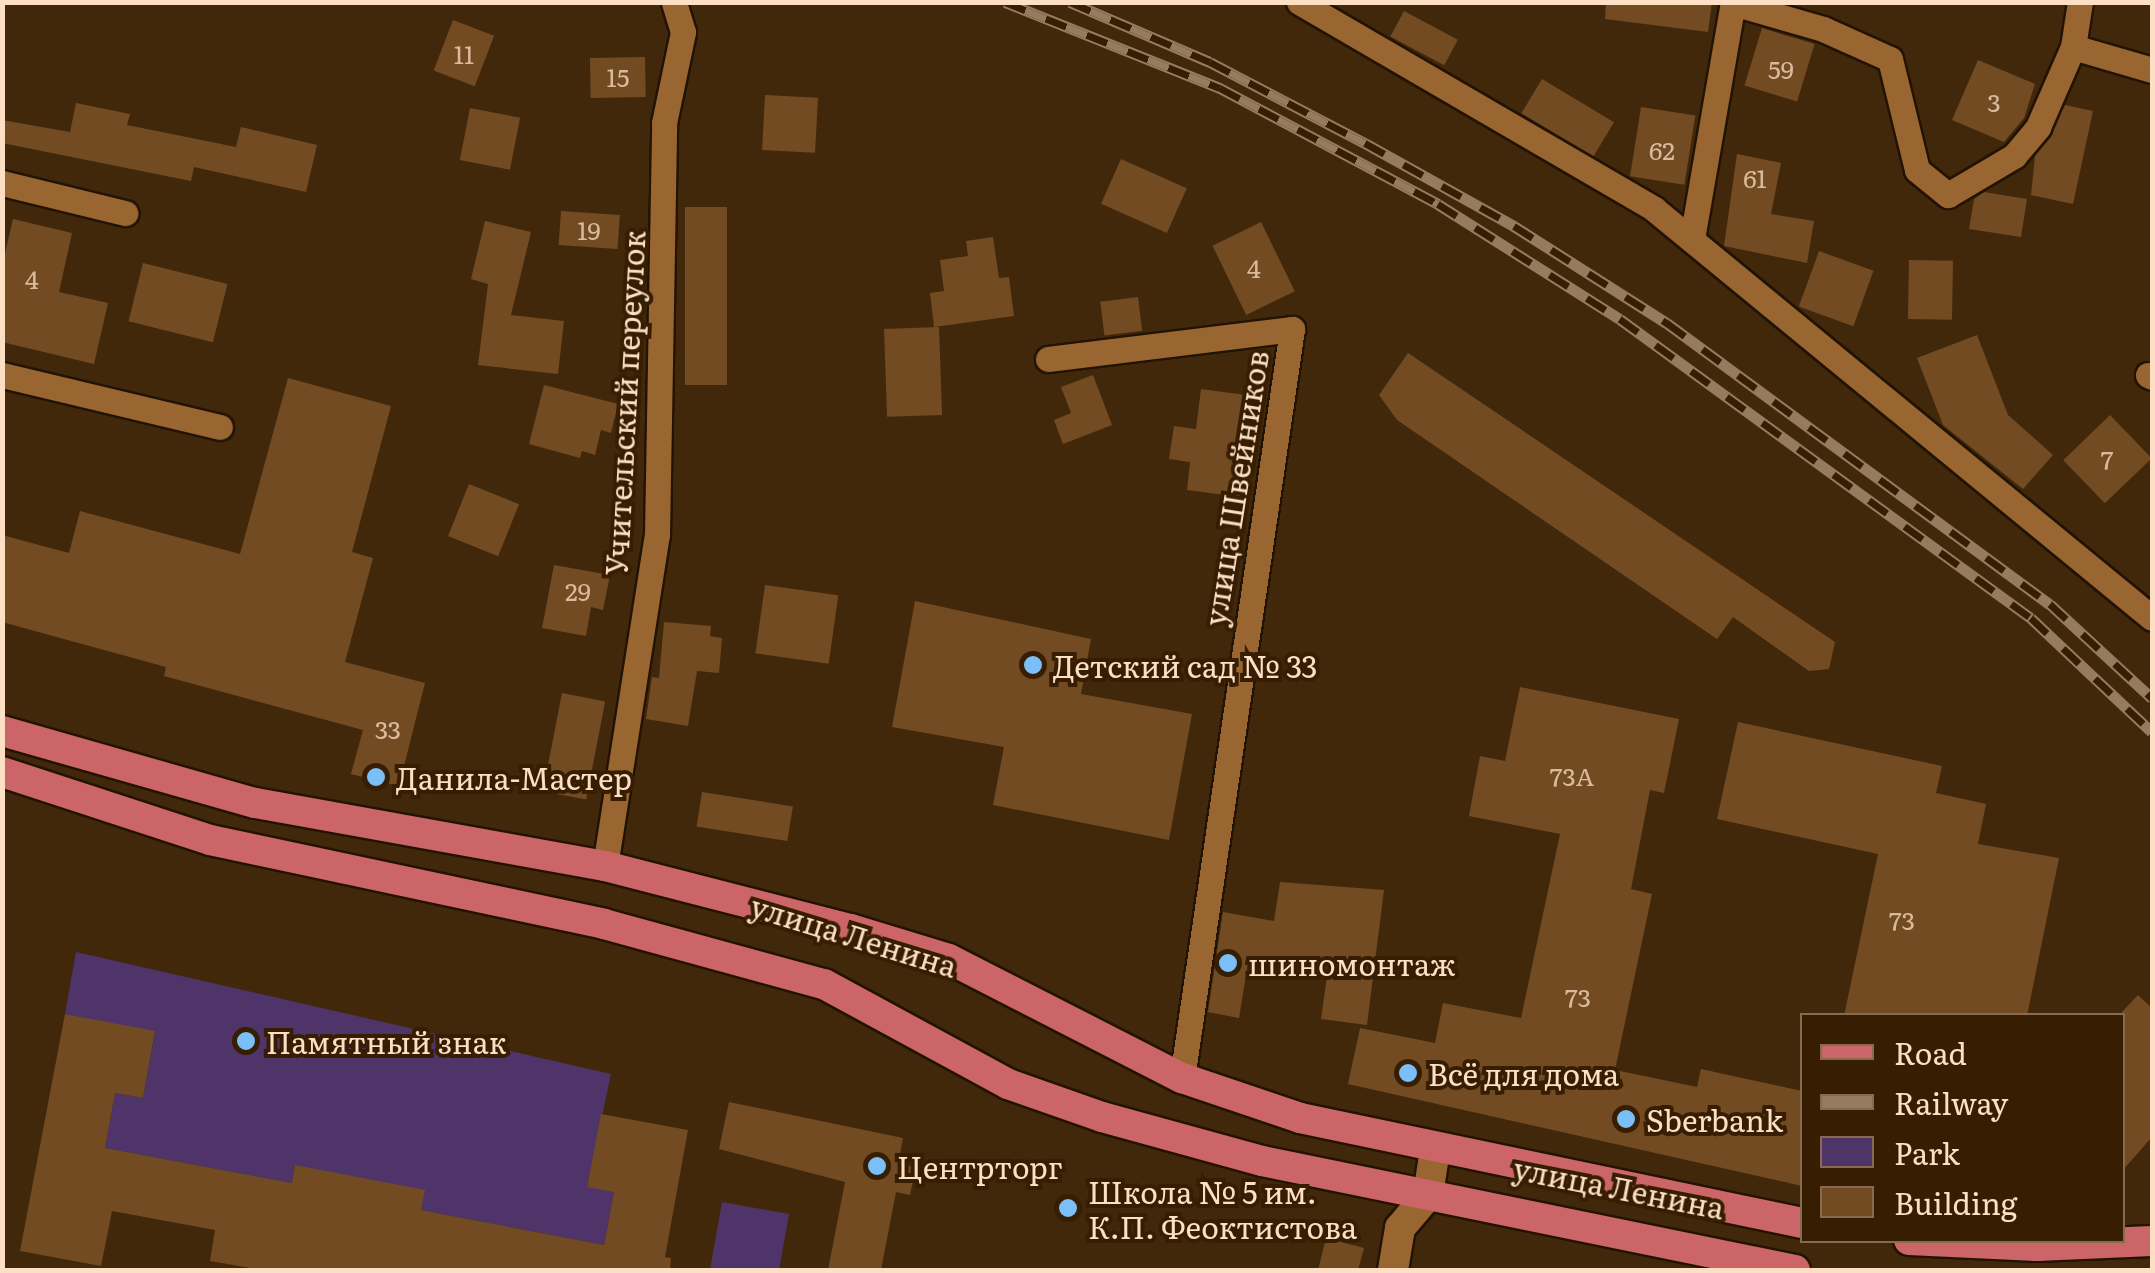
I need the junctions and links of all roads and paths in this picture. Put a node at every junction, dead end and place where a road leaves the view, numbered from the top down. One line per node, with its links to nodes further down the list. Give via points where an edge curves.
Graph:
1 (674, 2): 16 (street, Учительский переулок, via 684,32 664,123 657,535)
2 (1300, 2): 9 (street, via 1654,210)
3 (2080, 2): 5 (street)
4 (1733, 3): 5 (street, via 1890,59 1916,170 1948,195 2014,156 2038,128); 9 (street)
5 (2073, 47): 6 (street)
6 (2152, 70)
7 (2, 184): 8 (street)
8 (124, 213)
9 (1692, 239): 13 (street)
10 (1048, 359): 17 (street, улица Швейников, via 1292,328)
11 (2, 375): 12 (street)
12 (220, 427)
13 (2152, 618)
14 (2, 730): 16 (main road, улица Ленина, via 255,803)
15 (2, 772): 19 (main road, улица Ленина, via 210,840 604,924 824,984 1008,1084 1102,1117 1262,1161)
16 (605, 866): 17 (main road, улица Ленина, via 949,959)
17 (1182, 1078): 18 (main road, улица Ленина, via 1300,1118)
18 (1434, 1149): 19 (street); 20 (main road, улица Ленина)
19 (1428, 1195): 25 (street, via 1400,1228); 26 (main road, улица Ленина)
20 (1800, 1224)
21 (2152, 1241): 22 (main road)
22 (2125, 1242)
23 (1974, 1243): 24 (main road)
24 (2106, 1243)
25 (1392, 1270)
26 (1796, 1270)

